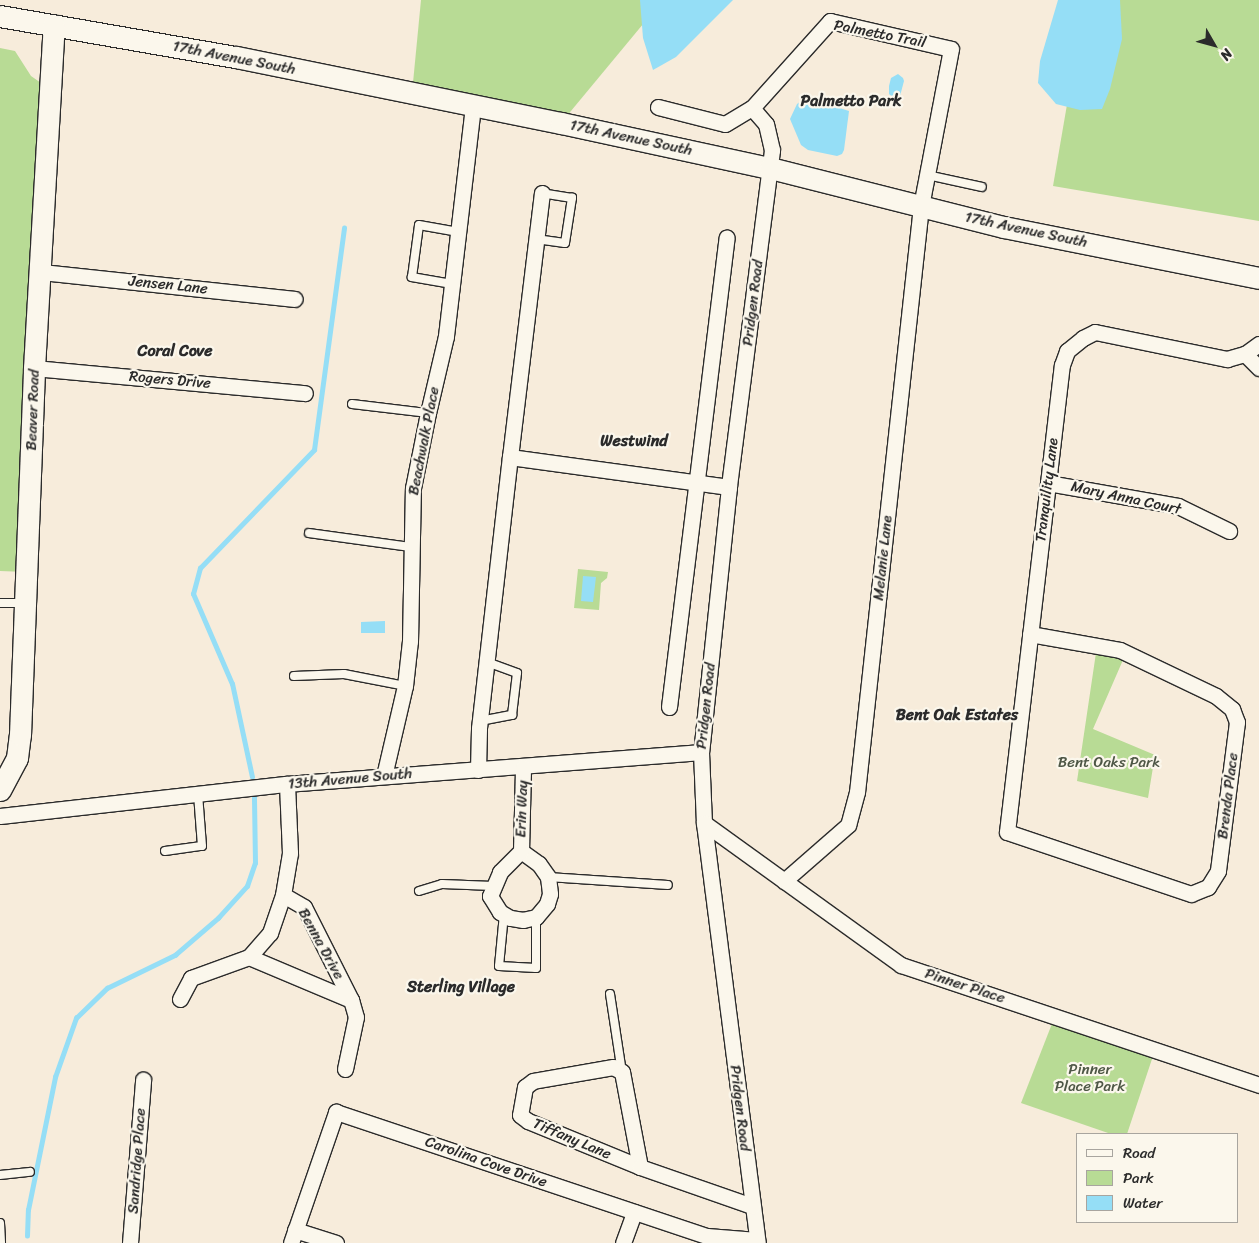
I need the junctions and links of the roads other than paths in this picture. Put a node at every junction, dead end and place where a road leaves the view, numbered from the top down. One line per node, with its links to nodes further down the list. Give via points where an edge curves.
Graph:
1 (0, 16): 2 (street, 17th Avenue South)
2 (54, 26): 3 (street, 17th Avenue South, via 236,57); 14 (street, Beaver Road)
3 (473, 106): 6 (street, 17th Avenue South); 11 (street, Beachwalk Place)
4 (658, 107): 5 (street, via 725,124)
5 (752, 108): 6 (street, via 766,124 772,150); 7 (street, Palmetto Trail, via 830,21 951,49)
6 (770, 168): 10 (street, 17th Avenue South); 28 (street, Pridgen Road)
7 (927, 175): 8 (lane); 10 (street, Palmetto Trail)
8 (982, 187)
9 (542, 193): 13 (street); 13 (lane, via 572,198 565,243)
10 (921, 206): 15 (street, 17th Avenue South, via 1004,227); 53 (street, Melanie Lane, via 857,792 848,825)
11 (458, 232): 16 (street, Beachwalk Place); 16 (lane, via 419,225 412,277)
12 (727, 238): 26 (street)
13 (536, 239): 25 (street)
14 (42, 272): 17 (street, Jensen Lane); 20 (street, Beaver Road)
15 (1259, 278)
16 (452, 284): 24 (street, Beachwalk Place, via 446,336)
17 (295, 299)
18 (1259, 344): 19 (street, Tranquility Lane)
19 (1245, 354): 21 (street); 27 (street, Tranquility Lane, via 1227,359 1095,332 1083,338 1068,351 1062,365)
20 (34, 368): 22 (street, Rogers Drive); 33 (street, Beaver Road)
21 (1259, 368)
22 (305, 393)
23 (352, 404): 24 (lane)
24 (428, 413): 31 (street, Beachwalk Place, via 413,488)
25 (510, 457): 26 (street); 35 (street)
26 (696, 482): 28 (street); 38 (street)
27 (1048, 482): 29 (street, Mary Anna Court, via 1178,506); 34 (street, Tranquility Lane)
28 (729, 487): 40 (street, Pridgen Road)
29 (1229, 531)
30 (309, 533): 31 (lane)
31 (410, 546): 37 (street, Beachwalk Place, via 410,641)
32 (0, 603): 33 (lane)
33 (25, 603): 45 (street, Beaver Road, via 17,758)
34 (1030, 634): 49 (street, Tranquility Lane); 49 (street, Brenda Place, via 1120,650 1216,696 1232,709 1237,722 1213,893 1191,894)
35 (486, 662): 39 (street); 39 (lane, via 517,673 512,716)
36 (294, 676): 37 (lane, via 344,674)
37 (405, 686): 43 (street, Beachwalk Place)
38 (670, 707)
39 (480, 721): 42 (street)
40 (701, 752): 41 (street, 13th Avenue South); 48 (street, Pridgen Road)
41 (523, 767): 42 (street, 13th Avenue South); 51 (street, Erin Way)
42 (478, 770): 43 (street, 13th Avenue South)
43 (384, 776): 44 (street, 13th Avenue South)
44 (287, 784): 46 (street, 13th Avenue South); 57 (street, Benna Drive, via 290,853)
45 (0, 790)
46 (198, 794): 47 (street, 13th Avenue South); 50 (lane, via 202,846)
47 (0, 816)
48 (704, 823): 53 (street, Pinner Place); 71 (street, Pridgen Road)
49 (1007, 832)
50 (165, 851)
51 (520, 851): 52 (street, Erin Way, via 539,864); 55 (street, Erin Way, via 500,872)
52 (548, 877): 54 (lane); 59 (street, via 550,894 547,904)
53 (784, 881): 67 (street, Pinner Place, via 901,965)
54 (668, 885)
55 (493, 886): 56 (lane, via 442,884); 58 (street, via 490,896)
56 (419, 891)
57 (283, 895): 60 (street, Benna Drive, via 270,933); 63 (street, Benna Drive, via 304,907)
58 (504, 914): 59 (street, via 523,920); 59 (lane, via 499,966 536,968)
59 (536, 917)
60 (249, 957): 62 (street, Benna Drive, via 191,978); 63 (street, Benna Drive)
61 (610, 994): 65 (lane)
62 (180, 999)
63 (351, 1000): 64 (street, Benna Drive, via 356,1017)
64 (345, 1069)
65 (622, 1072): 68 (street, Tiffany Lane); 68 (street, Tiffany Lane, via 613,1067 534,1081 525,1087 520,1115)
66 (143, 1080): 77 (street, Sandridge Place)
67 (1259, 1085)
68 (640, 1167): 71 (street, Tiffany Lane)
69 (30, 1172): 70 (lane)
70 (0, 1175)
71 (752, 1206): 75 (street, Pridgen Road)
72 (634, 1212): 74 (street, Carolina Cove Drive, via 336,1112); 75 (street, Carolina Cove Drive, via 707,1236); 79 (street)
73 (0, 1223): 76 (lane)
74 (293, 1236): 78 (street)
75 (758, 1242)
76 (1, 1243)
77 (130, 1243)
78 (336, 1243)
79 (623, 1243)

